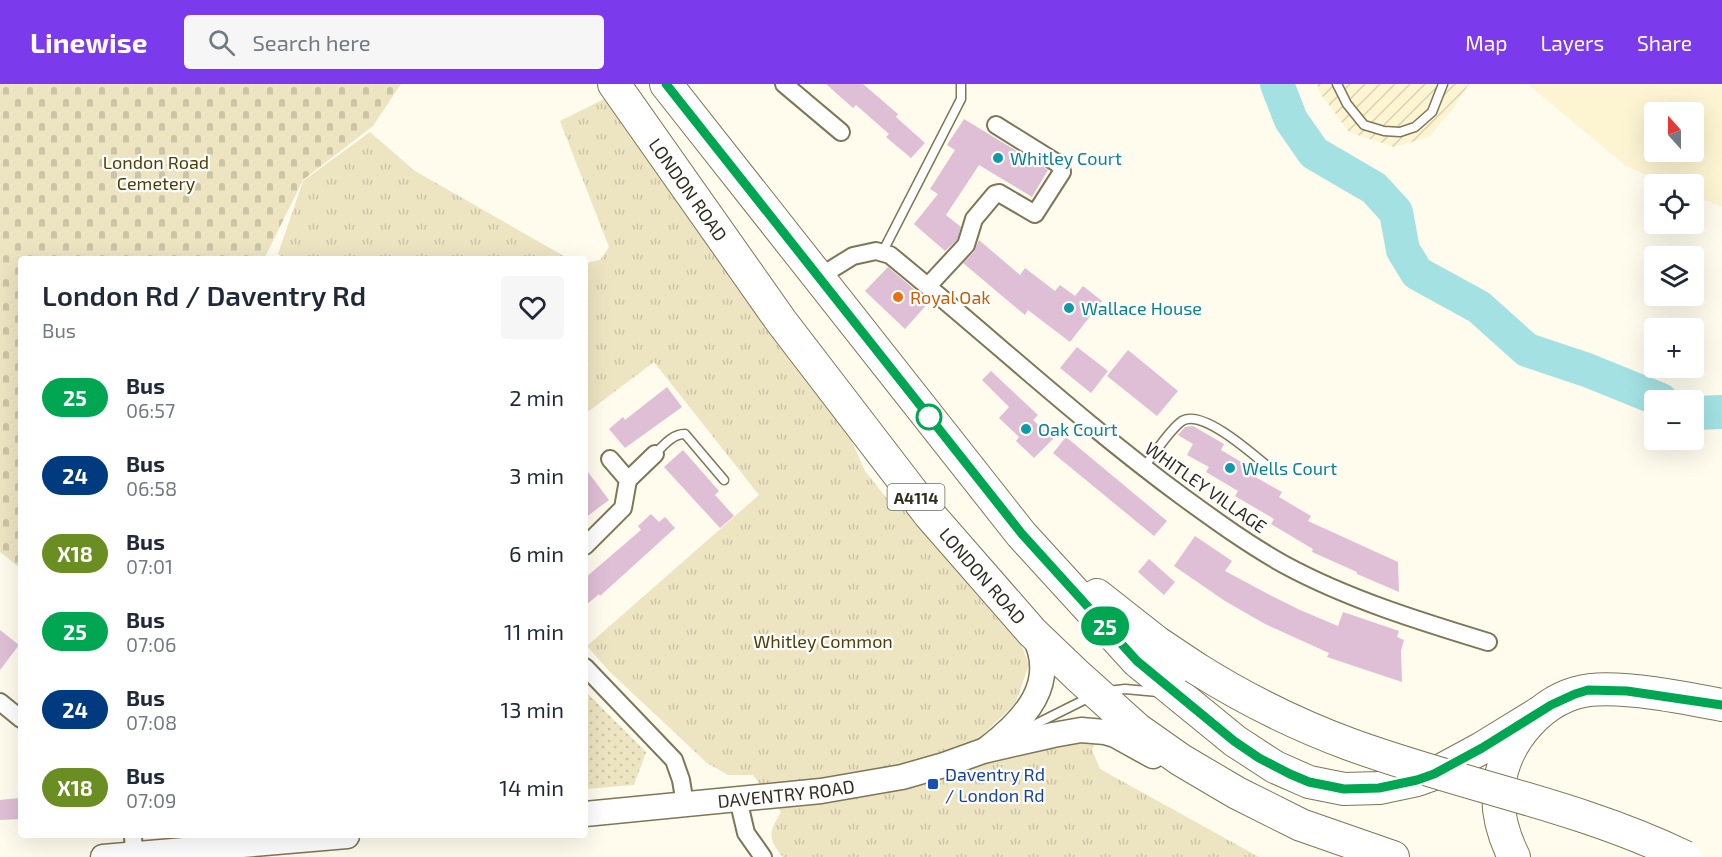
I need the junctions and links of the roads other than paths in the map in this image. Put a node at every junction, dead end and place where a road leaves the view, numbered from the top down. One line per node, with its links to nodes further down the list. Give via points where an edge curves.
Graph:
1 (614, 84): 20 (highway, LONDON ROAD / A4114, via 781,321 929,514)
2 (666, 84): 10 (highway)
3 (784, 84): 8 (street)
4 (961, 84): 9 (lane, via 961,99)
5 (1337, 84): 6 (lane, via 1347,105 1364,125 1400,132 1414,127 1432,112)
6 (1443, 84)
7 (996, 125): 11 (street, via 1057,163 1062,172 1035,214 999,193 994,194 974,219 966,245)
8 (841, 132)
9 (882, 253): 10 (street, via 853,256); 11 (street, WHITLEY VILLAGE, via 890,255)
10 (819, 277): 18 (highway)
11 (928, 286): 14 (street, WHITLEY VILLAGE)
12 (655, 454): 16 (street); 17 (lane, via 671,439 685,434)
13 (610, 459): 16 (street)
14 (1143, 468): 15 (lane, via 1188,418 1224,433); 21 (street, WHITLEY VILLAGE, via 1285,565 1340,591)
15 (1272, 470)
16 (628, 480): 19 (street, via 623,508)
17 (724, 480)
18 (1022, 534): 26 (highway, via 1137,661); 41 (highway, bridge, via 1158,643 1273,712 1350,744 1588,818)
19 (588, 543)
20 (1032, 632): 23 (highway, LONDON ROAD / A4114); 29 (street, DAVENTRY ROAD, via 1042,660 1038,691 1019,721)
21 (1488, 642)
22 (588, 670): 31 (street, via 674,760)
23 (1097, 694): 26 (lane, via 1125,689 1151,691 1180,699); 29 (lane); 33 (highway, LONDON ROAD / A4114, via 1181,760)
24 (0, 702): 28 (street)
25 (1722, 705): 27 (highway, via 1602,689 1575,694)
26 (1201, 713): 27 (highway, via 1234,741 1290,774 1326,786 1363,790 1434,774)
27 (1539, 713): 40 (highway, via 1508,753 1499,787 1502,827)
28 (18, 717)
29 (983, 751): 30 (street, DAVENTRY ROAD, via 902,777 821,791); 33 (street, DAVENTRY ROAD, via 1081,730 1105,732 1125,739 1203,786)
30 (738, 799): 31 (street, DAVENTRY ROAD); 38 (street, via 746,833)
31 (685, 804): 32 (street, DAVENTRY ROAD)
32 (588, 814)
33 (1301, 825): 39 (highway, LONDON ROAD / A4114)
34 (330, 838): 36 (street)
35 (133, 845): 36 (street); 37 (street)
36 (214, 852)
37 (103, 857)
38 (763, 857)
39 (1393, 857)
40 (1514, 857)
41 (1685, 857)

